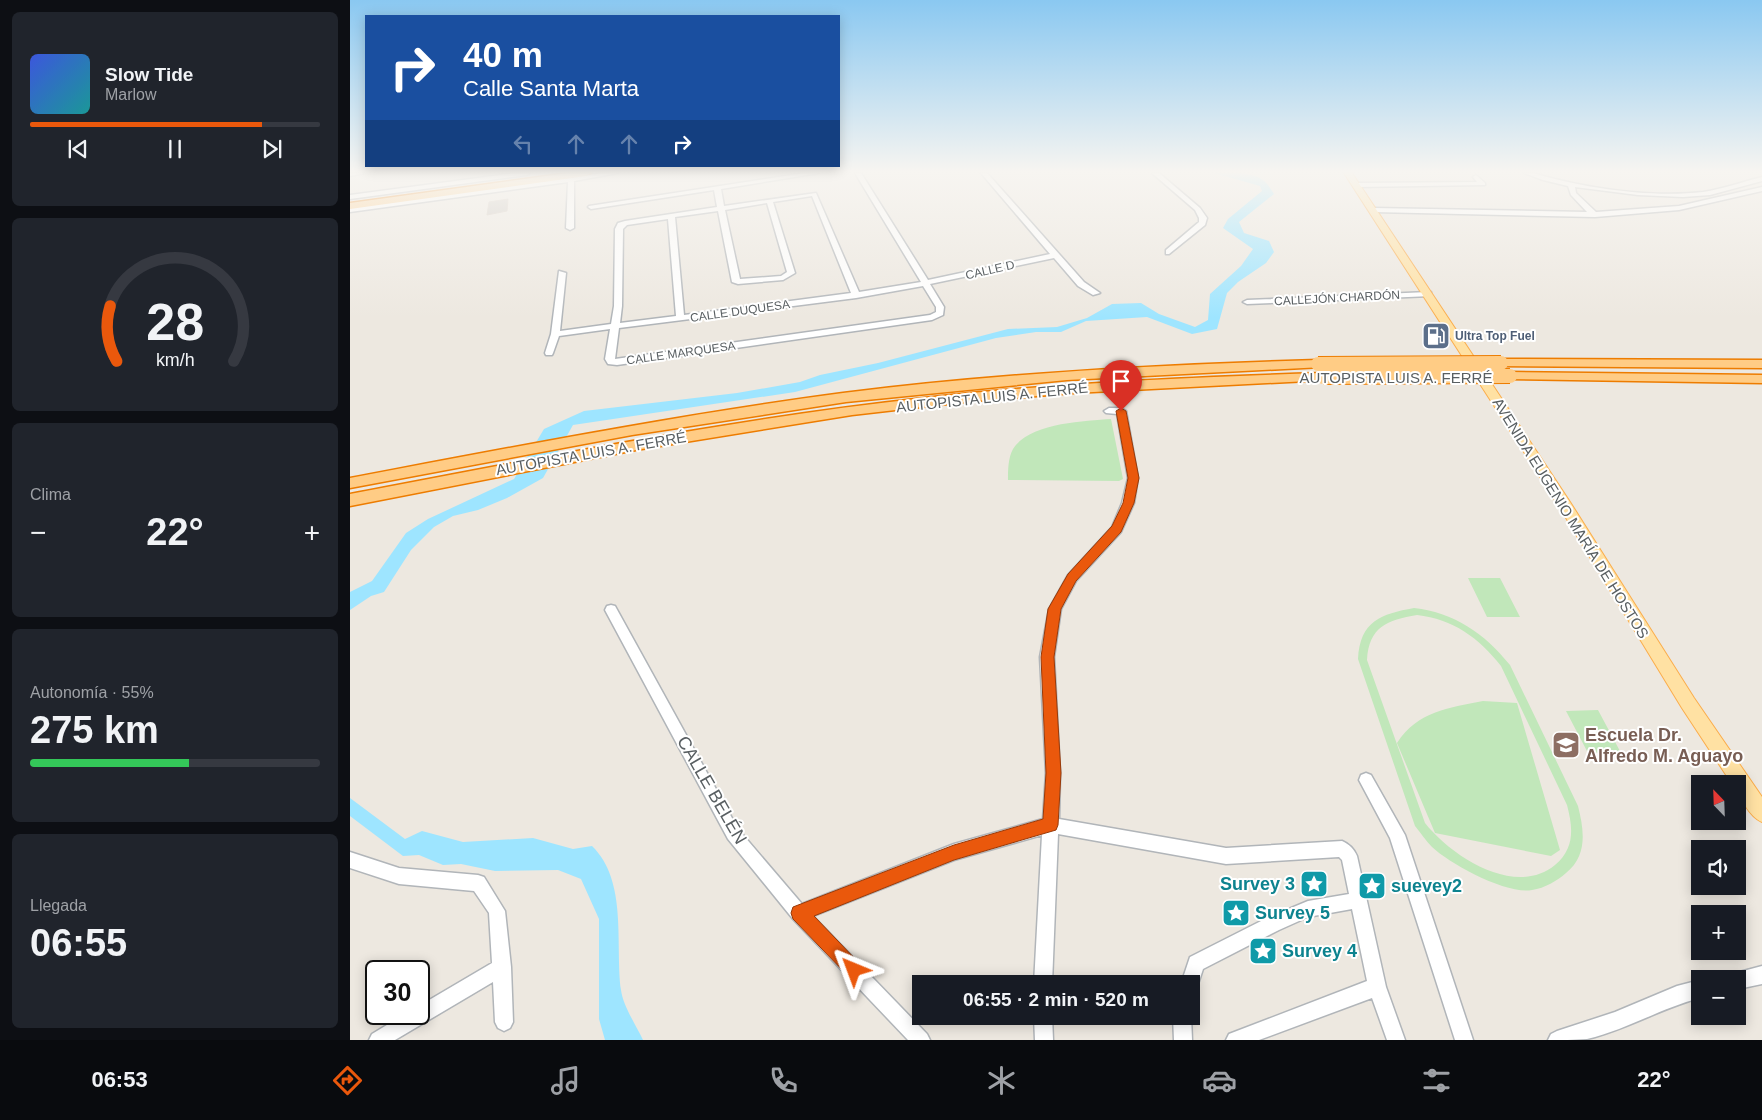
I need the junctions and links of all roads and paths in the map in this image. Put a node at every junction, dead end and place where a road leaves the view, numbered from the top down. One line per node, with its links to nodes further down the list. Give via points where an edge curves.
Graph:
1 (571, 222): 11 (street)
2 (640, 222): 21 (street, CALLE MARQUESA, via 621,225)
3 (671, 222): 20 (street)
4 (723, 222): 5 (street, via 735,280 744,283 783,278 791,273)
5 (775, 222)
6 (827, 222): 18 (street, CALLE MARQUESA)
7 (887, 222): 15 (street, CALLE MARQUESA)
8 (1026, 222): 13 (street)
9 (1202, 222): 12 (street)
10 (1381, 222): 17 (main road, AVENIDA EUGENIO MARÍA DE HOSTOS)
11 (570, 228)
12 (1170, 252)
13 (1055, 255): 15 (street, CALLE D); 16 (street, via 1082,284)
14 (562, 273): 22 (street)
15 (925, 284): 18 (street, CALLE DUQUESA); 21 (street, CALLE MARQUESA, via 940,307 940,313 932,317 611,362)
16 (1096, 293)
17 (1428, 294): 19 (street, CALLEJÓN CHARDÓN); 35 (main road, AVENIDA EUGENIO MARÍA DE HOSTOS, via 1688,703)
18 (856, 296): 20 (street, CALLE DUQUESA)
19 (1247, 302)
20 (680, 319): 21 (street, CALLE DUQUESA)
21 (617, 327): 22 (street, CALLE DUQUESA)
22 (555, 334): 23 (street)
23 (549, 353)
24 (1762, 364): 25 (highway, AUTOPISTA LUIS A. FERRÉ, bridge, via 1501,363)
25 (1321, 370): 26 (highway, AUTOPISTA LUIS A. FERRÉ, bridge); 31 (highway, AUTOPISTA LUIS A. FERRÉ, via 1126,370 914,389 702,418); 32 (highway, AUTOPISTA LUIS A. FERRÉ, via 921,402 655,440)
26 (1510, 376): 27 (highway, AUTOPISTA LUIS A. FERRÉ)
27 (1616, 378): 28 (highway, AUTOPISTA LUIS A. FERRÉ); 29 (highway, via 1641,383)
28 (1762, 379)
29 (1762, 387)
30 (1115, 411): 36 (street, via 1133,478 1128,503 1116,529 1072,578 1054,609 1048,657 1053,773)
31 (350, 483)
32 (350, 500)
33 (611, 610): 39 (street, CALLE BELÉN, via 733,834)
34 (1366, 780): 56 (street, via 1397,835)
35 (1762, 813)
36 (1051, 825): 38 (street, via 1226,856 1342,848 1349,856); 39 (street, via 954,852); 42 (street)
37 (350, 861): 40 (street, via 399,876 478,884 498,911)
38 (1358, 900): 43 (street, via 1308,909 1273,924 1196,964); 45 (street)
39 (799, 913): 51 (street, CALLE BELÉN)
40 (502, 967): 47 (street); 50 (street)
41 (1762, 974): 44 (street)
42 (1043, 975)
43 (1193, 975)
44 (1746, 978)
45 (1377, 987): 54 (street); 55 (street)
46 (1691, 991): 57 (street)
47 (504, 1022)
48 (1043, 1025): 52 (street)
49 (1182, 1025): 53 (street)
50 (378, 1040)
51 (921, 1040)
52 (1044, 1040)
53 (1183, 1040)
54 (1235, 1040)
55 (1396, 1040)
56 (1464, 1040)
57 (1557, 1040)

